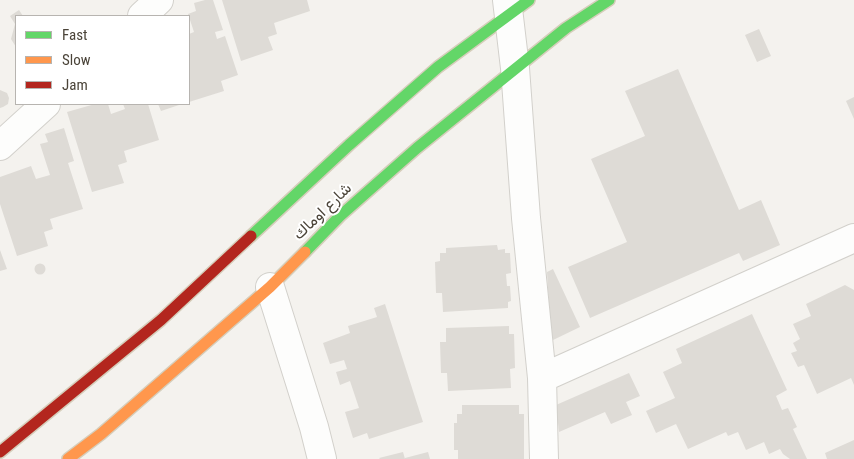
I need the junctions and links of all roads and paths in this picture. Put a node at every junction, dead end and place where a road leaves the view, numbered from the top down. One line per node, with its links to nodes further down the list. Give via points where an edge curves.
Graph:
1 (159, 0): 4 (street)
2 (609, 0): 5 (main road, شارع اوماك, via 566,28)
3 (515, 5): 5 (street); 11 (main road, شارع اوماك, via 348,144 161,320)
4 (143, 15)
5 (515, 68): 9 (main road, شارع اوماك, via 340,216); 10 (street)
6 (45, 105): 7 (street)
7 (0, 146)
8 (854, 238): 10 (street)
9 (270, 287): 12 (main road, شارع اوماك); 13 (street)
10 (542, 378): 14 (street)
11 (0, 452)
12 (68, 459)
13 (322, 459)
14 (544, 459)

